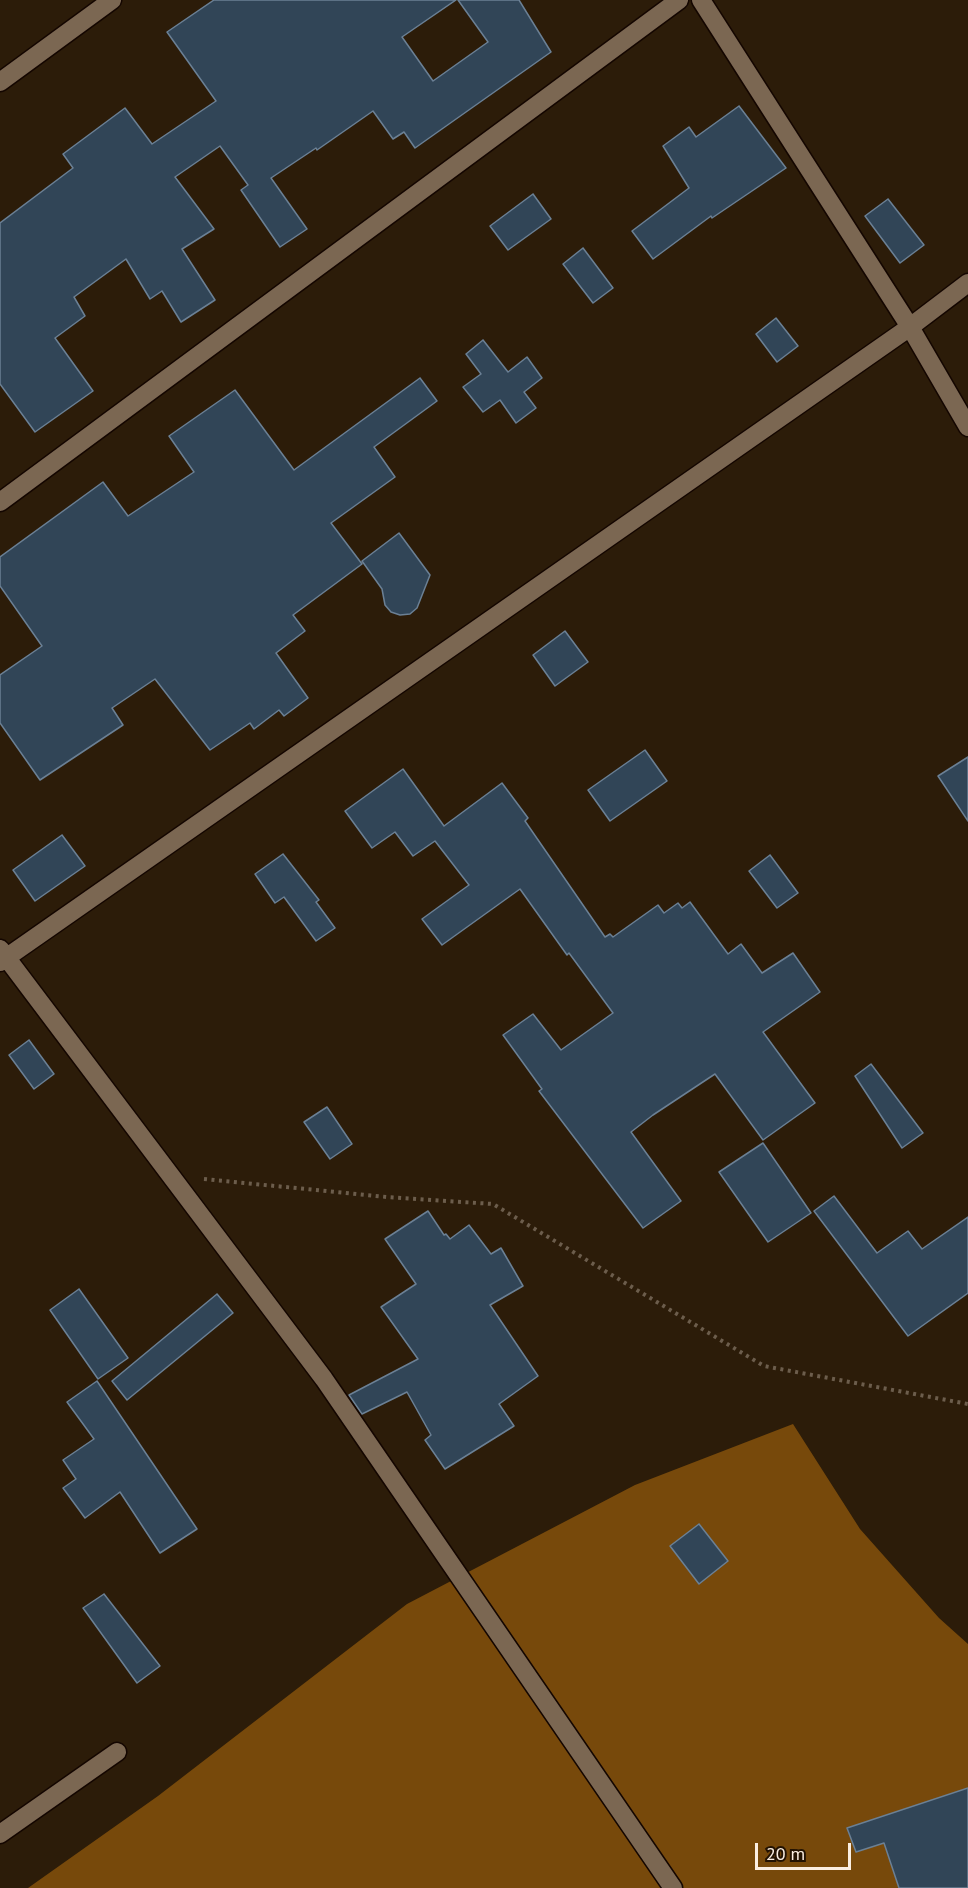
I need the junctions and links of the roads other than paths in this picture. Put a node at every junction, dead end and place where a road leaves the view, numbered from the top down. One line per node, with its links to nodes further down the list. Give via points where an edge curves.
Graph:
1 (112, 0): 4 (street)
2 (680, 0): 8 (street)
3 (701, 0): 6 (street)
4 (0, 82)
5 (968, 283): 6 (street)
6 (910, 327): 7 (street); 9 (street)
7 (965, 420)
8 (0, 502)
9 (2, 956): 12 (street, via 324,1379)
10 (117, 1752): 11 (street)
11 (0, 1834)
12 (673, 1888)

